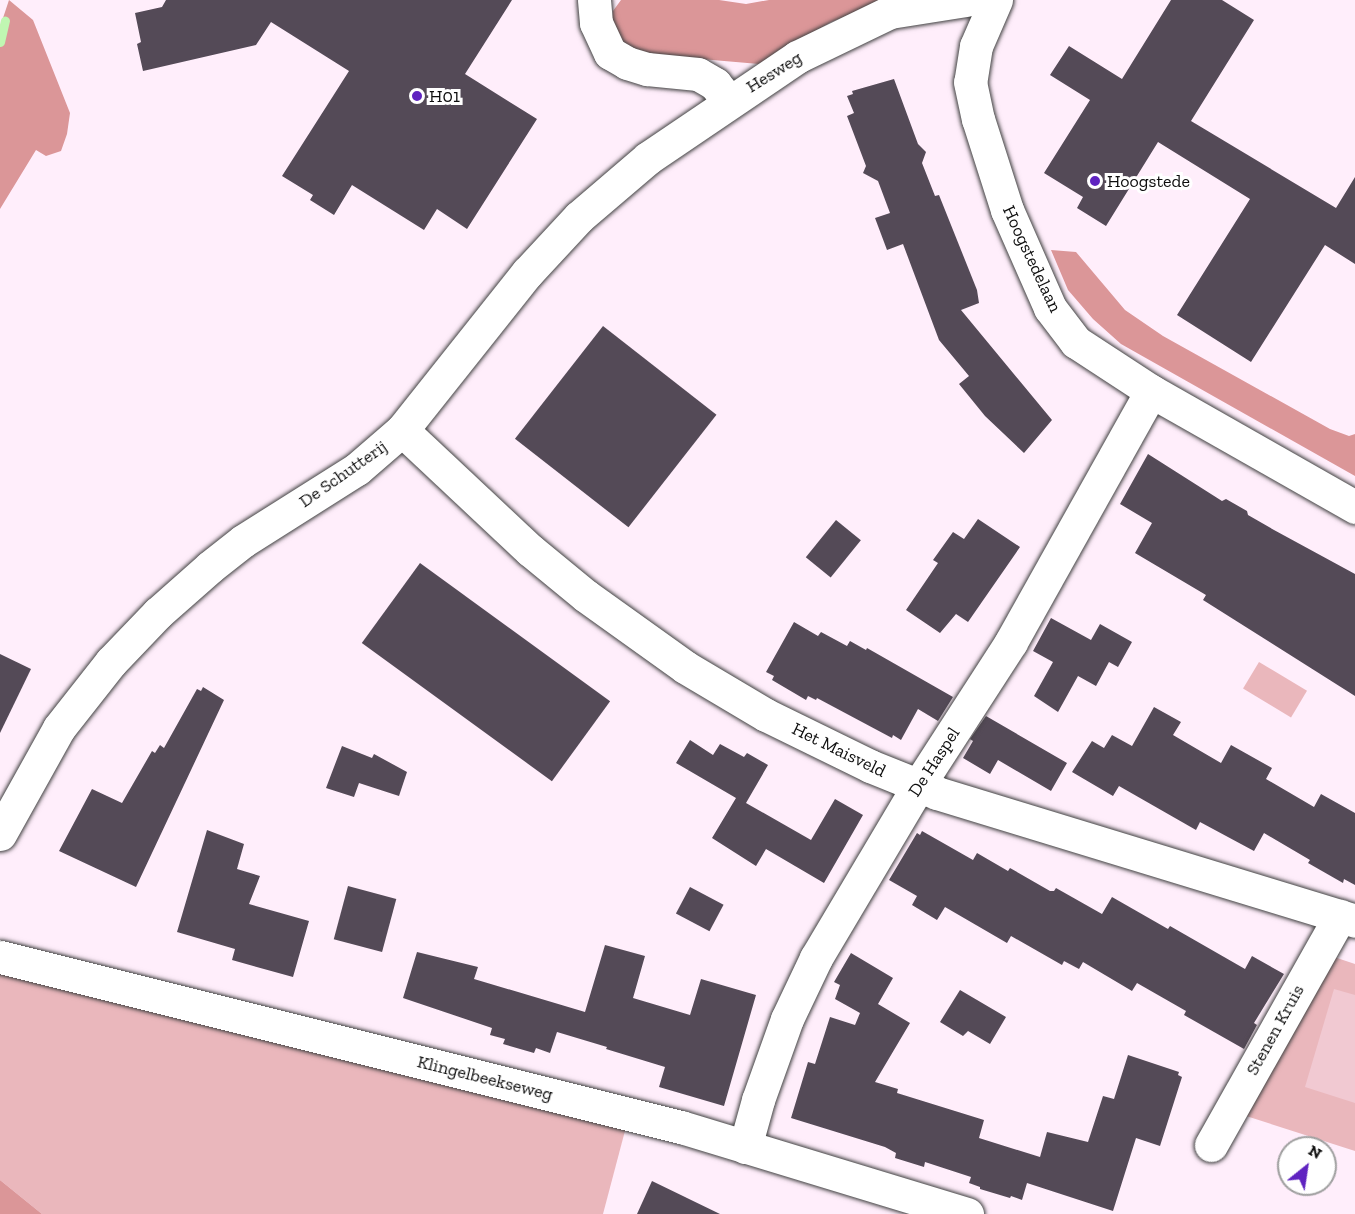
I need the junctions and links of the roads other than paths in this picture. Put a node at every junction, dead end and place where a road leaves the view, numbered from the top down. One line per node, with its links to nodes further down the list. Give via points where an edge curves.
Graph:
1 (594, 0): 4 (street, Hesweg, via 596,23 610,52 647,69 698,74 715,84)
2 (966, 0): 4 (street, Hesweg, via 890,12 797,57)
3 (996, 0): 5 (street, Hoogstedelaan, via 976,46 970,82 1007,210 1050,308 1076,342)
4 (729, 101): 6 (street, De Schutterij, via 648,158 579,217 527,273)
5 (1151, 391): 7 (street, Hoogstedelaan); 8 (street, De Haspel, via 1011,642)
6 (402, 430): 8 (street, Het Maisveld, via 530,550 651,644 766,715); 9 (street, De Schutterij, via 357,469 210,567 125,646 58,728)
7 (1355, 507)
8 (918, 786): 10 (street, Het Maisveld); 13 (street, De Haspel, via 801,989 758,1100)
9 (0, 834)
10 (1347, 918): 12 (street, Stenen Kruis)
11 (0, 957): 13 (street, Klingelbeekseweg)
12 (1211, 1145)
13 (745, 1147): 14 (street, Klingelbeekseweg)
14 (967, 1214)

